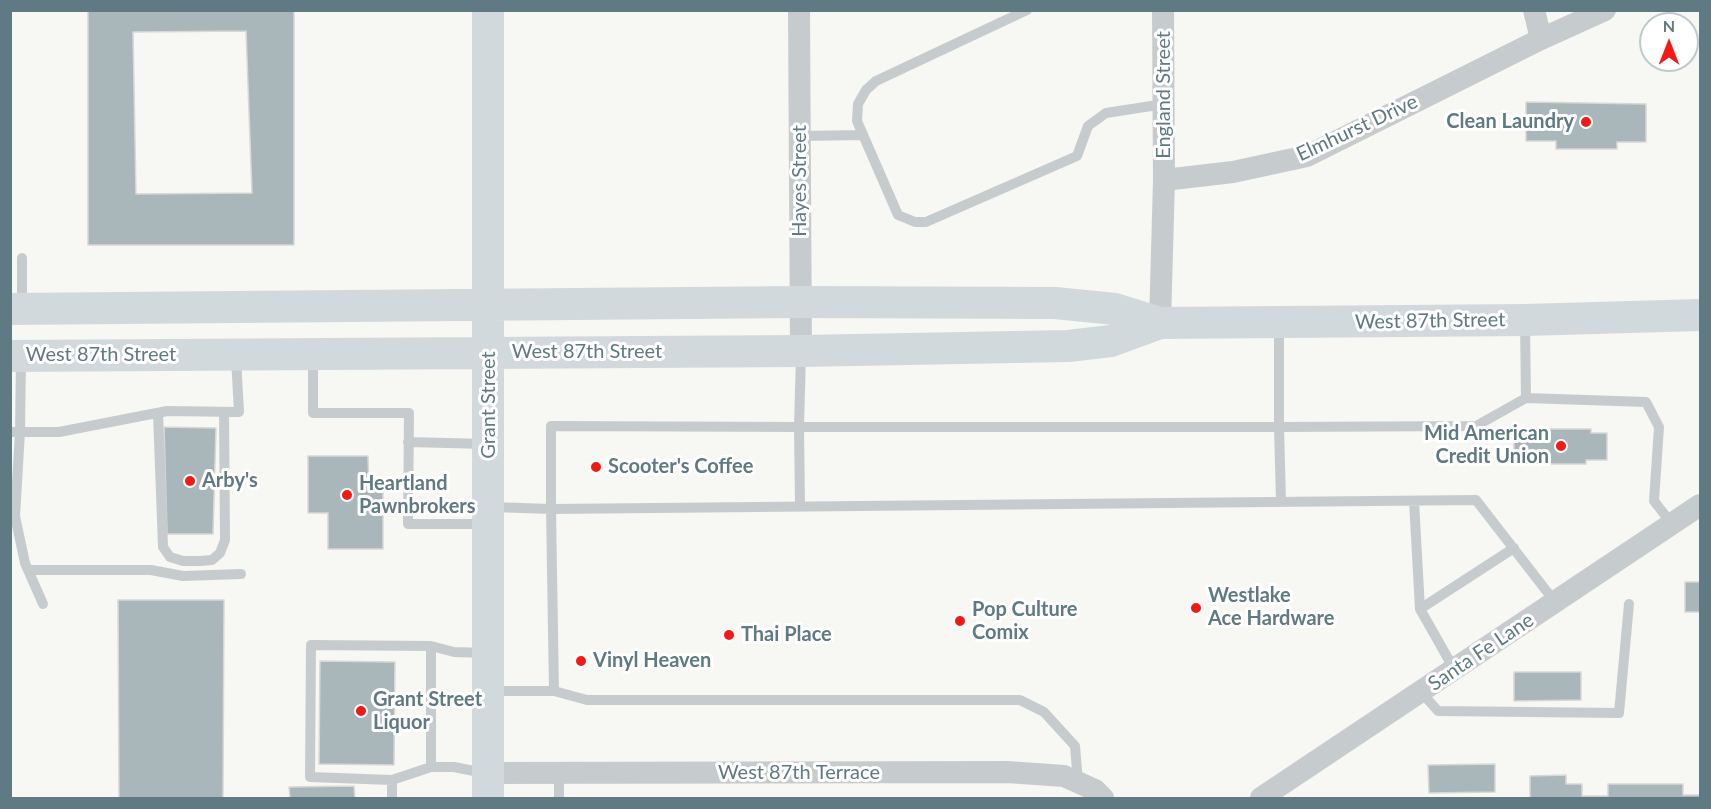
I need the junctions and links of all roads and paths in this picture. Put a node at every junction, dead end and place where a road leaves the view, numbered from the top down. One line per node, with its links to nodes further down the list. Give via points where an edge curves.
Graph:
1 (488, 10): 14 (main road, Grant Street)
2 (799, 10): 10 (street, Hayes Street)
3 (1027, 10): 9 (lane, via 876,81 858,104 857,121)
4 (1163, 10): 8 (street, England Street)
5 (1534, 10): 7 (street)
6 (1605, 10): 7 (street, Elmhurst Drive)
7 (1541, 39): 11 (street, Elmhurst Drive, via 1307,156 1233,172)
8 (1164, 104): 9 (lane, via 1106,113 1088,126 1077,156 926,222 898,215); 11 (street, England Street)
9 (863, 135): 10 (lane)
10 (800, 136): 13 (street, Hayes Street)
11 (1164, 180): 18 (street)
12 (22, 258): 15 (lane)
13 (801, 302): 14 (main road, West 87th Street); 18 (main road, West 87th Street, via 1055,303 1115,309); 20 (street, Hayes Street)
14 (489, 306): 15 (main road, West 87th Street); 21 (main road, Grant Street)
15 (16, 309)
16 (1701, 315): 17 (main road, West 87th Street)
17 (1525, 320): 19 (main road, West 87th Street); 25 (lane)
18 (1160, 323): 19 (main road, West 87th Street); 20 (main road, West 87th Street, via 1111,341 1068,346)
19 (1279, 323): 29 (lane)
20 (801, 351): 21 (main road, West 87th Street); 28 (lane)
21 (489, 352): 22 (main road, West 87th Street); 32 (main road, Grant Street)
22 (313, 353): 23 (main road, West 87th Street); 31 (lane, via 313,413 408,413)
23 (235, 354): 24 (main road, West 87th Street); 26 (lane, via 239,412)
24 (16, 356): 30 (lane)
25 (1526, 398): 29 (lane, via 1476,426); 39 (lane, via 1646,402 1659,427 1654,501)
26 (224, 412): 27 (lane); 27 (lane, via 225,540 212,560 200,561 170,557 163,548)
27 (158, 413): 30 (lane, via 59,432)
28 (798, 427): 29 (lane); 36 (lane); 37 (lane, via 551,426)
29 (1279, 427): 34 (lane)
30 (15, 432): 41 (lane, via 15,516)
31 (408, 442): 32 (lane); 38 (lane, via 408,524)
32 (490, 444): 38 (main road, Grant Street)
33 (1414, 501): 34 (lane); 40 (lane, via 1476,500); 46 (lane)
34 (1281, 502): 36 (lane)
35 (1701, 505): 39 (street, Santa Fe Lane)
36 (800, 506): 37 (lane)
37 (551, 508): 38 (lane); 51 (lane)
38 (488, 516): 48 (main road, Grant Street)
39 (1672, 524): 43 (street, Santa Fe Lane)
40 (1514, 548): 43 (lane); 46 (lane)
41 (28, 570): 42 (lane, via 151,570 183,576); 44 (lane)
42 (241, 573)
43 (1555, 602): 49 (street, Santa Fe Lane)
44 (43, 604)
45 (1629, 604): 52 (lane, via 1619,713 1438,711)
46 (1420, 609): 49 (lane)
47 (431, 646): 48 (lane, via 454,652); 53 (lane); 55 (lane, via 311,645 310,777)
48 (488, 653): 50 (main road, Grant Street)
49 (1454, 669): 52 (street, Santa Fe Lane)
50 (488, 691): 51 (lane); 57 (main road, Grant Street)
51 (554, 691): 56 (lane, via 587,700 1020,699 1044,712 1075,746)
52 (1421, 692): 58 (street, Santa Fe Lane)
53 (431, 767): 55 (lane); 57 (lane, via 454,767)
54 (559, 773): 56 (street, West 87th Terrace, via 1007,772 1064,776); 57 (street, West 87th Terrace); 60 (lane)
55 (392, 780): 59 (lane)
56 (1078, 782): 61 (street, West 87th Terrace)
57 (488, 786)
58 (1273, 795)
59 (392, 798)
60 (559, 798)
61 (1103, 798)

